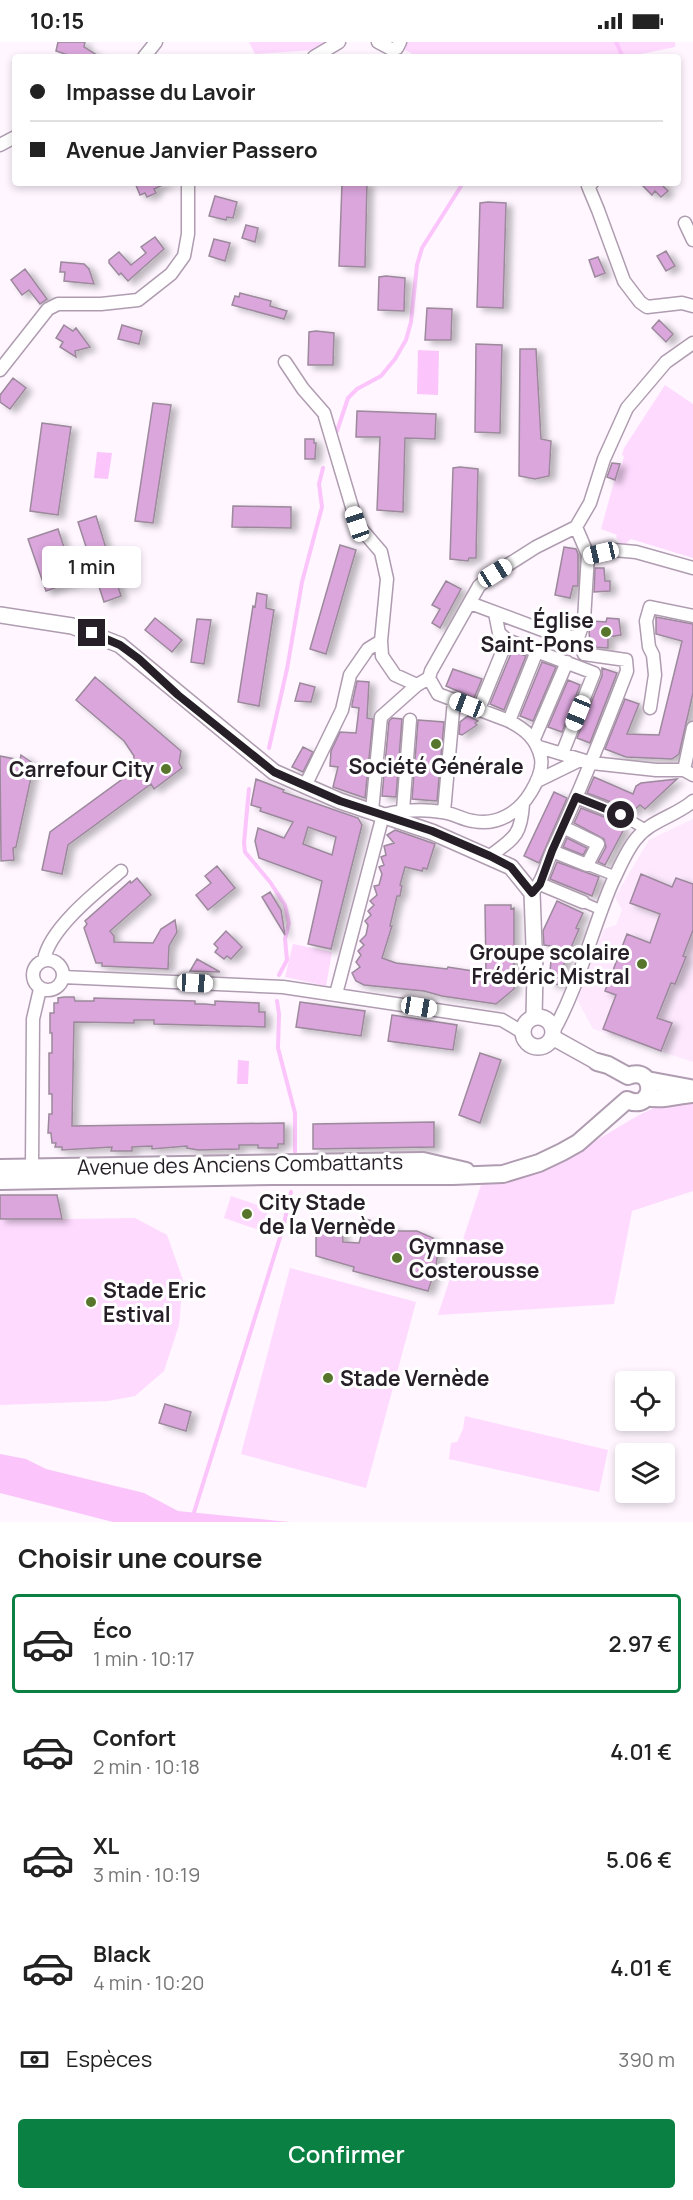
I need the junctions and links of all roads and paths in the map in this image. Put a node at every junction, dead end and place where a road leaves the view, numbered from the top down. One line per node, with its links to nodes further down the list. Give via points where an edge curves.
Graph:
1 (156, 42): 5 (street)
2 (339, 42): 6 (street)
3 (378, 42): 4 (street, via 391,49)
4 (400, 42)
5 (146, 54)
6 (319, 54)
7 (188, 186): 14 (street, via 184,256 171,274 138,300 58,304 48,309)
8 (588, 186): 11 (street, via 624,281 639,302 647,307 682,303)
9 (685, 223): 10 (street)
10 (693, 240)
11 (693, 306)
12 (693, 343): 15 (street, via 666,362 627,408 590,503)
13 (285, 362): 24 (street, via 324,413 357,524 381,552 387,579)
14 (0, 370)
15 (576, 527): 16 (street); 18 (street, via 495,573 479,586)
16 (588, 555): 17 (street, via 614,550 636,552); 22 (street, via 584,620)
17 (693, 568)
18 (470, 603): 19 (street); 27 (street)
19 (495, 613): 22 (street); 23 (street, via 499,633)
20 (0, 615): 40 (street, via 67,625 120,645 274,772)
21 (693, 616): 30 (street, via 650,607 646,621 655,675)
22 (578, 638): 37 (street, via 584,654 626,660 627,671)
23 (507, 640): 25 (street); 31 (street)
24 (381, 641): 28 (street, via 382,656 395,675); 40 (street, via 368,649 350,675 342,710)
25 (537, 651): 26 (street); 33 (street)
26 (567, 662): 35 (street); 36 (street, via 594,673)
27 (429, 678): 28 (street); 29 (street, via 438,694)
28 (417, 685): 46 (street, via 381,717)
29 (454, 700): 31 (street); 45 (street)
30 (650, 708)
31 (479, 710): 33 (street)
32 (410, 720): 44 (street)
33 (509, 721): 35 (street)
34 (693, 728): 38 (street)
35 (536, 743): 36 (street); 39 (street, via 542,763)
36 (562, 754): 37 (street)
37 (586, 761): 38 (street); 39 (street); 41 (street)
38 (688, 773)
39 (537, 781): 43 (street)
40 (305, 786): 46 (street)
41 (576, 797): 47 (street); 48 (street)
42 (693, 801): 49 (street)
43 (523, 804): 45 (street, via 500,821 474,822); 51 (street, via 516,837)
44 (403, 810): 45 (street); 46 (street)
45 (444, 812)
46 (378, 813): 51 (street); 61 (street)
47 (621, 815): 49 (street)
48 (563, 827): 50 (street); 52 (street, via 598,844)
49 (645, 830): 54 (street)
50 (552, 851): 52 (street); 55 (street)
51 (490, 856): 55 (street, via 511,867)
52 (587, 865): 54 (street)
53 (121, 871): 58 (street, via 61,926 46,948)
54 (615, 876): 57 (street)
55 (536, 889): 56 (street); 62 (street)
56 (583, 902): 57 (street)
57 (601, 910): 64 (street)
58 (44, 960): 59 (street, via 59,965); 60 (street, via 35,965 32,978)
59 (63, 976): 60 (street, via 60,986 50,991); 61 (street, via 283,987)
60 (40, 989): 72 (street, via 33,1019)
61 (336, 994): 63 (street, via 502,1020)
62 (534, 1017): 63 (street, via 525,1023); 64 (street, via 547,1020)
63 (522, 1032): 64 (street, via 527,1044 536,1048 546,1045)
64 (553, 1035): 65 (street)
65 (597, 1062): 66 (main road)
66 (628, 1076): 67 (main road, via 639,1075); 71 (main road, via 621,1088)
67 (647, 1080): 68 (main road); 70 (main road, via 650,1089)
68 (693, 1089)
69 (693, 1094): 70 (main road, via 659,1100)
70 (646, 1097): 71 (main road, via 636,1103)
71 (627, 1100): 74 (main road, Avenue des Anciens Combattants, via 578,1143 547,1160 503,1174)
72 (32, 1167): 73 (main road, Avenue des Anciens Combattants); 74 (main road, Avenue des Anciens Combattants, via 423,1161)
73 (0, 1168)
74 (477, 1175): 75 (main road, Avenue des Anciens Combattants)
75 (0, 1181)

